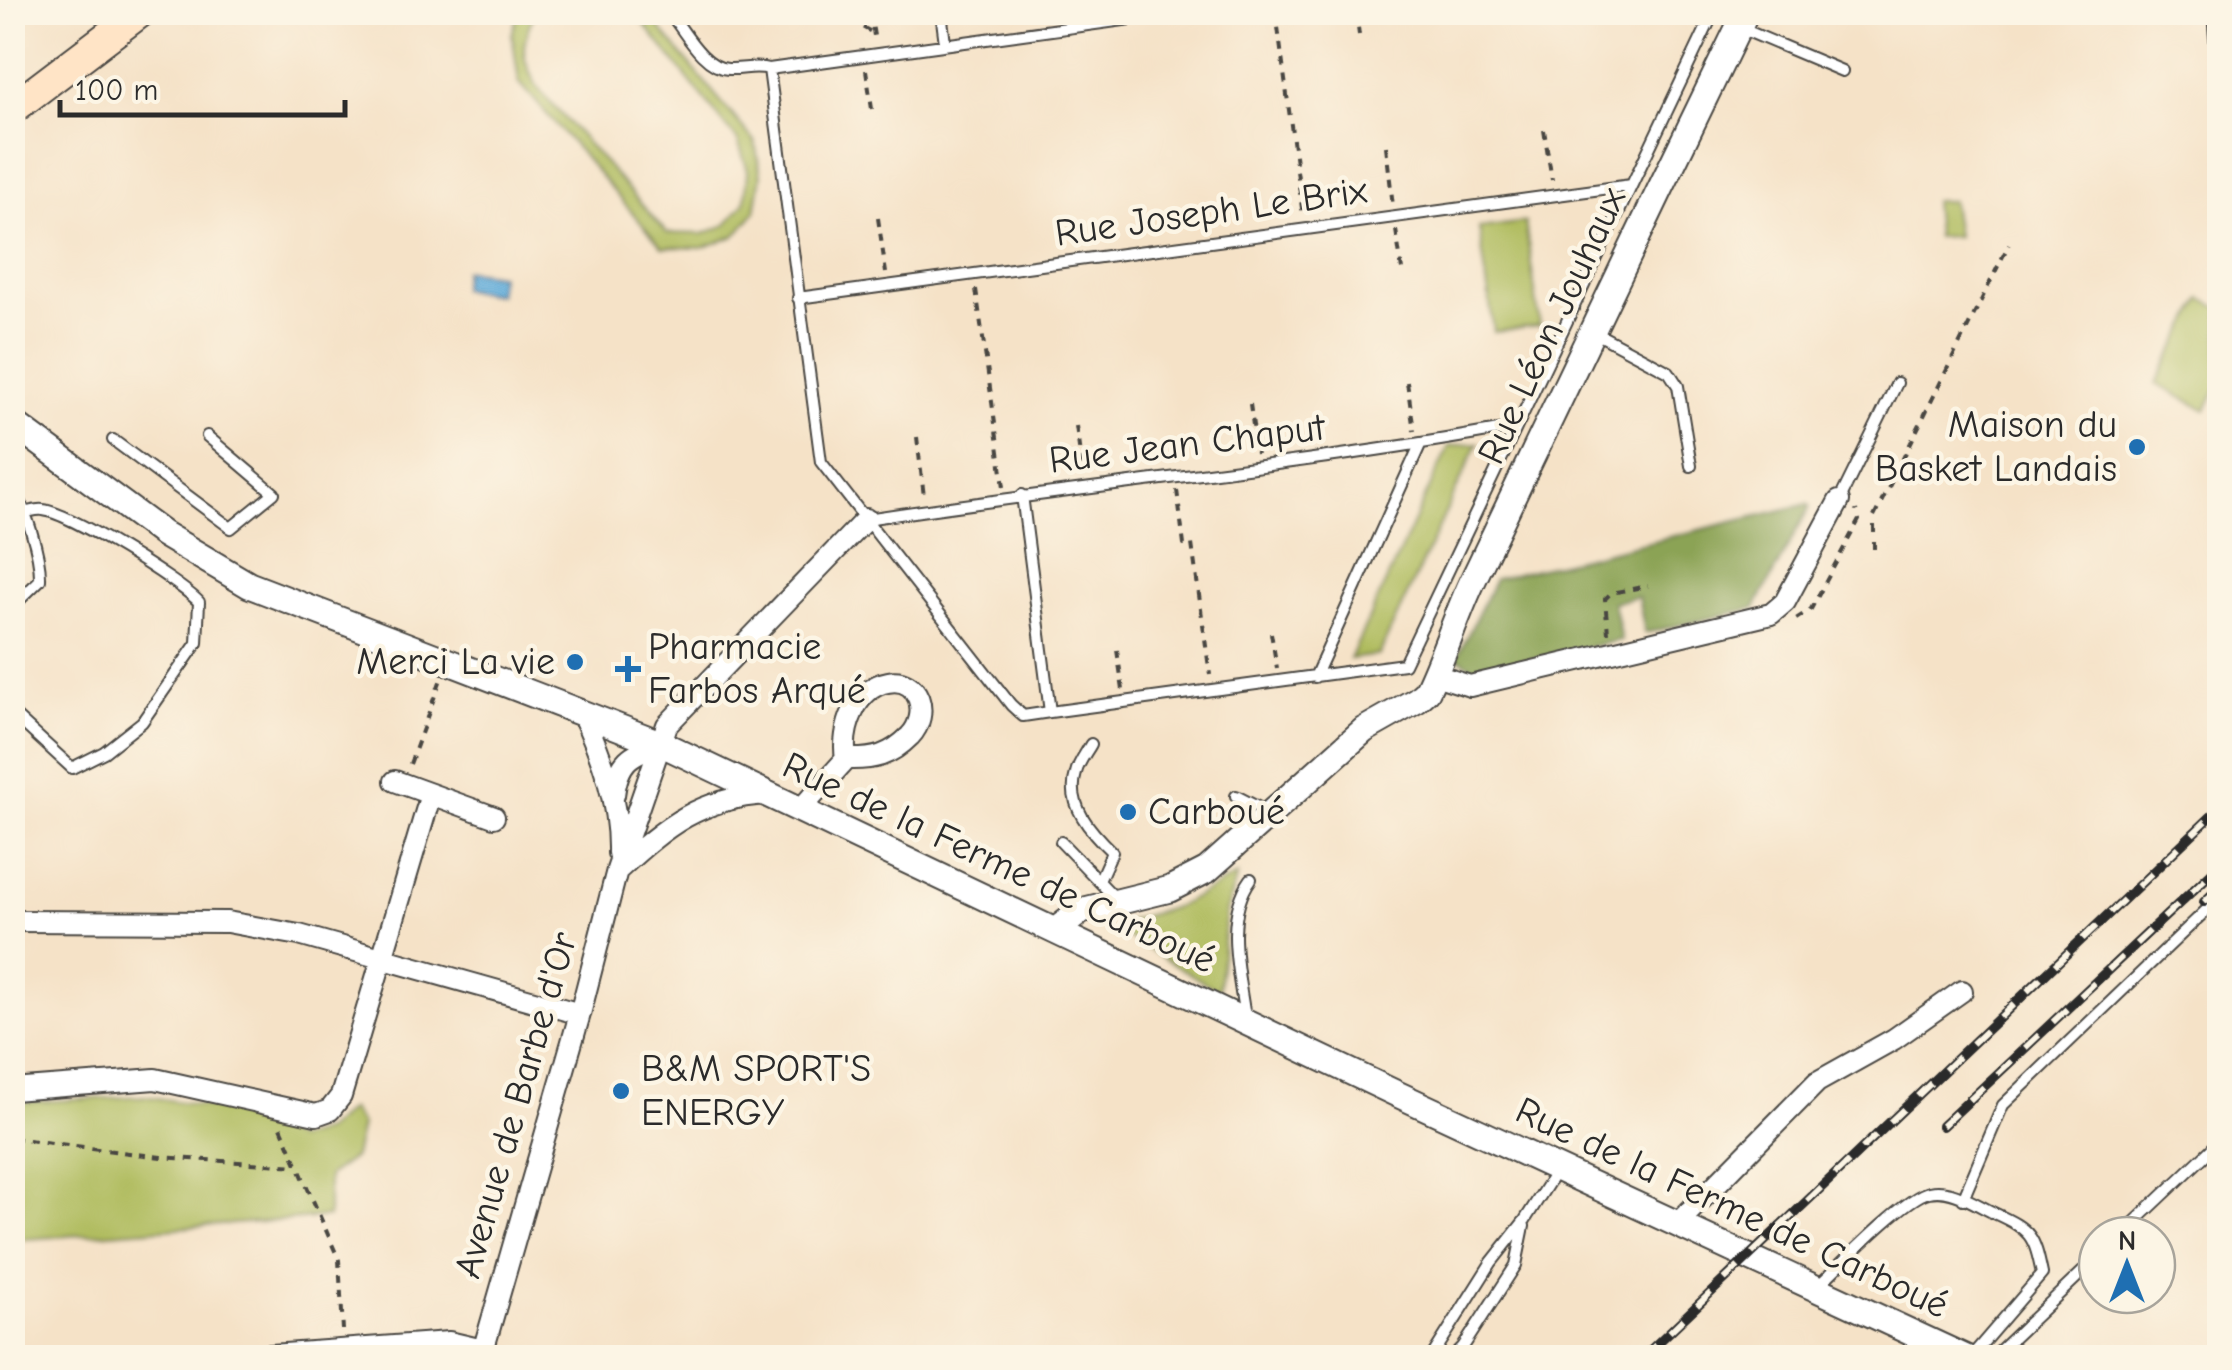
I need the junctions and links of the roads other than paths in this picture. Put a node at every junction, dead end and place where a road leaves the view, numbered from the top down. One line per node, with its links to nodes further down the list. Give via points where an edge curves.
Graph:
1 (140, 12): 12 (main road)
2 (669, 12): 10 (lane, via 710,64)
3 (941, 12): 8 (lane)
4 (1182, 12): 8 (lane)
5 (1714, 12): 13 (lane)
6 (2212, 12): 9 (lane)
7 (1742, 20): 11 (lane); 15 (street, Rue Léon Jouhaux)
8 (946, 43): 10 (lane)
9 (2218, 64)
10 (769, 69): 14 (lane)
11 (1842, 71)
12 (13, 109)
13 (1632, 185): 14 (lane, Rue Joseph Le Brix); 18 (lane)
14 (798, 298): 27 (lane, via 822,462)
15 (1593, 332): 22 (lane, via 1669,372 1678,386); 29 (street, Rue Léon Jouhaux, via 1453,622)
16 (1897, 383): 25 (lane)
17 (12, 422): 33 (street, Rue de la Ferme de Carboué, via 199,557 296,604)
18 (1516, 427): 21 (lane, Rue Jean Chaput); 30 (lane, via 1404,664)
19 (206, 436): 20 (lane, via 274,493 231,528)
20 (113, 440)
21 (1418, 445): 24 (lane, Rue Jean Chaput); 30 (lane)
22 (1691, 466)
23 (12, 485): 26 (lane)
24 (1022, 495): 27 (lane, Rue Jean Chaput); 34 (lane)
25 (1839, 501): 31 (street, via 1786,602 1771,614)
26 (27, 512): 28 (lane, via 40,580); 35 (lane, via 45,510 78,525 186,588 199,602 197,643 142,722 72,768)
27 (866, 519): 34 (lane, via 1011,704 1023,716); 36 (street, via 672,718)
28 (12, 608)
29 (1435, 675): 31 (street); 32 (street, Rue Léon Jouhaux)
30 (1315, 676): 34 (lane)
31 (1470, 686): 32 (street)
32 (1417, 700): 45 (street, via 1364,730)
33 (581, 710): 36 (street, Rue de la Ferme de Carboué); 43 (street, Avenue de Barbe d'Or)
34 (1050, 712)
35 (12, 714)
36 (662, 744): 41 (street, Rue de la Ferme de Carboué); 43 (street, Avenue de Barbe d'Or, via 636,751 623,764); 48 (street, Avenue de Barbe d'Or)
37 (1091, 744): 50 (lane, via 1075,774 1074,795 1087,828 1112,852)
38 (846, 758): 44 (street)
39 (399, 782): 40 (street)
40 (431, 794): 46 (street); 56 (street)
41 (768, 794): 44 (street, Rue de la Ferme de Carboué); 48 (street, via 727,798 686,815)
42 (1236, 796): 45 (lane)
43 (613, 807): 48 (street, Avenue de Barbe d'Or)
44 (800, 810): 54 (street, Rue de la Ferme de Carboué)
45 (1270, 814): 52 (street, via 1207,870 1170,889)
46 (494, 817)
47 (1061, 842): 50 (lane)
48 (617, 870): 58 (street, Avenue de Barbe d'Or)
49 (1251, 879): 59 (lane, via 1235,920)
50 (1099, 881): 52 (lane)
51 (2220, 898): 63 (lane, via 2003,1105)
52 (1117, 903): 54 (street, via 1081,910); 55 (street, via 1098,921)
53 (12, 921): 56 (street, via 228,922)
54 (1055, 931): 55 (street, Rue de la Ferme de Carboué)
55 (1087, 946): 59 (street, Rue de la Ferme de Carboué)
56 (380, 960): 58 (street); 60 (street, via 341,1096 316,1115 155,1080)
57 (1962, 991): 66 (street, via 1817,1082)
58 (580, 1014): 70 (street, Avenue de Barbe d'Or)
59 (1245, 1022): 62 (street, Rue de la Ferme de Carboué)
60 (12, 1090)
61 (2220, 1141): 64 (lane)
62 (1558, 1168): 65 (lane); 66 (street, Rue de la Ferme de Carboué)
63 (1963, 1198): 68 (lane, via 1927,1192); 71 (lane, via 2022,1226 2035,1240 2042,1274 2009,1316)
64 (2142, 1215)
65 (1525, 1220): 73 (lane); 74 (lane, via 1516,1266)
66 (1678, 1223): 68 (street, Rue de la Ferme de Carboué)
67 (2077, 1277): 75 (lane)
68 (1816, 1288): 71 (street, Rue de la Ferme de Carboué)
69 (318, 1354): 70 (street, via 449,1342); 72 (street)
70 (482, 1354)
71 (1953, 1355)
72 (231, 1358)
73 (1431, 1358)
74 (1452, 1358)
75 (1992, 1358)

